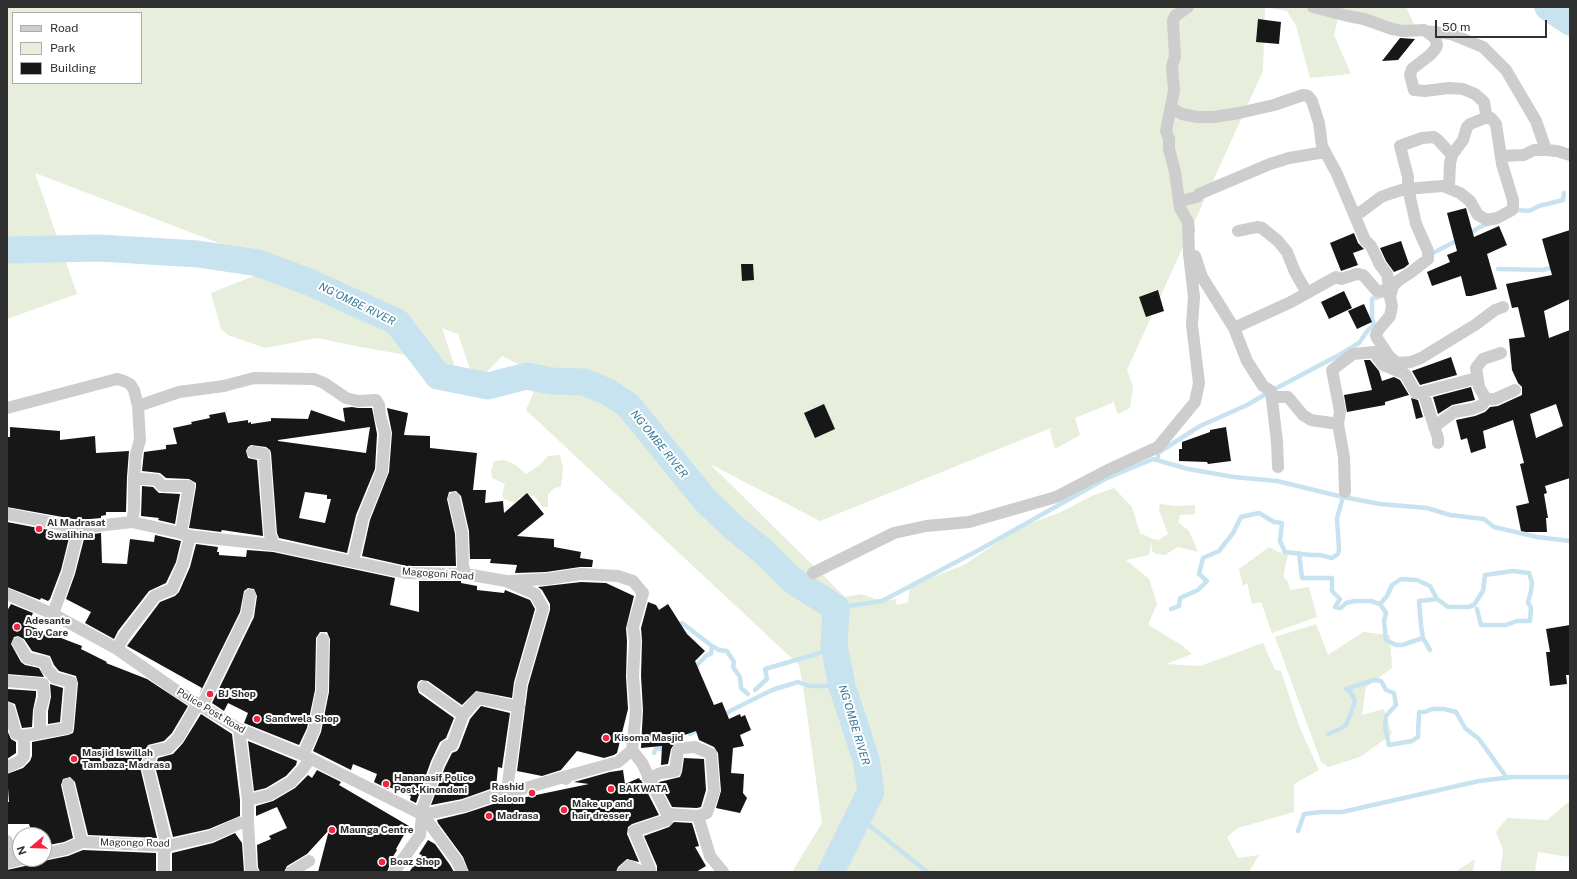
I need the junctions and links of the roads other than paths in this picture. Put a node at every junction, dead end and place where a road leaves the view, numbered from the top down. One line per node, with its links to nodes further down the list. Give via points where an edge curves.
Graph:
1 (1188, 7): 4 (street, via 1175,16 1173,22 1175,58 1172,66 1174,91)
2 (1313, 7): 3 (street, via 1364,19 1392,29)
3 (1424, 30): 5 (street, via 1435,38 1437,45 1430,55 1412,68 1410,75 1414,90 1463,88 1484,102); 6 (street, via 1451,34 1483,47 1506,70 1536,121)
4 (1171, 108): 7 (street, via 1197,118 1214,117 1274,105 1303,95 1308,96 1319,122); 13 (street, via 1166,131)
5 (1484, 118): 8 (street, via 1470,124); 10 (street, via 1491,118 1496,124)
6 (1546, 150): 9 (street); 10 (street)
7 (1325, 152): 13 (street, via 1270,164); 14 (street)
8 (1452, 155): 11 (street, via 1434,137 1402,145 1400,149 1408,177); 12 (street)
9 (1570, 155)
10 (1502, 156): 12 (street, via 1504,174 1513,200 1512,210 1487,220 1478,215 1470,201)
11 (1408, 188): 12 (street); 14 (street, via 1389,194 1361,212); 18 (street, via 1416,224 1428,251 1428,259 1399,280 1390,292 1390,316 1376,335 1389,356 1397,363 1421,358)
12 (1449, 188)
13 (1180, 201): 15 (street, via 1180,208)
14 (1354, 213): 17 (street, via 1365,240 1386,274 1389,287 1377,292 1368,279 1357,274 1340,279 1336,277)
15 (1188, 222): 19 (street, via 1202,277); 42 (street, via 1194,297 1192,325 1199,383 1195,402 1158,447 1056,497 969,522 926,526 894,533)
16 (1238, 232): 17 (street, via 1262,228 1278,241 1287,252)
17 (1307, 293): 19 (street)
18 (1503, 307)
19 (1234, 328): 24 (street, via 1247,361 1263,386 1271,391)
20 (1502, 353): 21 (street, via 1483,359 1476,368)
21 (1477, 378): 23 (street); 25 (street)
22 (1515, 390): 25 (street, via 1495,399)
23 (1423, 392): 28 (street, via 1416,393 1405,374 1383,365 1374,352 1353,354 1332,370 1340,411); 29 (street)
24 (1272, 397): 28 (street, via 1288,397 1303,415 1311,420); 32 (street)
25 (1486, 399): 29 (street, via 1482,405 1454,412)
26 (138, 406): 27 (street, via 130,384 117,379); 33 (street, via 140,440); 41 (street, via 179,392 224,386 254,378 314,379 346,398 358,401 376,400 385,434 382,471 363,518)
27 (7, 408)
28 (1338, 424): 34 (street, via 1344,457)
29 (1434, 426): 30 (street)
30 (1438, 443)
31 (253, 452): 40 (street, via 264,454 270,535)
32 (1278, 467)
33 (134, 478): 37 (street); 39 (street, via 157,480 162,486 189,486)
34 (1345, 492)
35 (454, 498): 43 (street, via 462,533 463,566)
36 (7, 514): 38 (street, Magogoni Road)
37 (132, 522): 38 (street, Magogoni Road); 39 (street, Magogoni Road)
38 (79, 528): 47 (street, via 68,572)
39 (185, 535): 40 (street, Magogoni Road); 50 (street, via 183,564 172,589 155,596)
40 (274, 545): 41 (street, Magogoni Road)
41 (353, 561): 43 (street, Magogoni Road, via 406,573)
42 (813, 573)
43 (466, 574): 44 (street, Magogoni Road)
44 (506, 581): 54 (street, Magogoni Road, via 536,594 543,608 521,684); 60 (street, via 581,574 618,576 633,581 644,593 633,627 636,711)
45 (7, 594): 47 (street, Police Post Road)
46 (250, 595): 53 (street, via 247,614)
47 (53, 614): 50 (street, Police Post Road)
48 (323, 639): 61 (street, via 322,691)
49 (18, 643): 58 (street, via 27,658 45,662 47,669 55,678 71,682 67,728)
50 (117, 649): 53 (street, Police Post Road)
51 (7, 681): 58 (street, via 43,684)
52 (424, 686): 56 (street)
53 (201, 705): 57 (street, Police Post Road); 73 (street, via 194,710 178,738 168,748 153,751 147,765)
54 (519, 707): 56 (street, via 478,698); 65 (street, Magogoni Road)
55 (7, 708): 59 (street, via 10,708 16,734)
56 (463, 715): 68 (street, via 452,745 447,746 438,764 423,807)
57 (239, 729): 61 (street, Police Post Road); 66 (street)
58 (40, 732): 59 (street)
59 (24, 736): 62 (street, via 24,756 20,761)
60 (632, 750): 63 (street, via 642,763); 65 (street, via 618,762)
61 (306, 757): 66 (street, via 302,770 291,782 269,795); 68 (street, Police Post Road)
62 (7, 767)
63 (648, 778): 67 (street); 69 (street, via 675,771 678,750 682,748 694,747 711,754 714,791 707,813)
64 (68, 784): 72 (street)
65 (507, 791): 68 (street, via 464,806)
66 (248, 800): 70 (street)
67 (667, 814): 69 (street); 82 (street, via 667,820 634,831 650,869 642,872 629,866)
68 (423, 815): 80 (street, via 420,834); 81 (street, via 457,861)
69 (698, 816): 83 (street, via 710,856)
70 (248, 824): 73 (street, Magongo Road, via 240,823 211,836); 78 (street)
71 (7, 841): 76 (street)
72 (82, 842): 73 (street, Magongo Road); 74 (street, Magongo Road)
73 (167, 846): 77 (street, via 164,852)
74 (52, 852)
75 (309, 861): 79 (street)
76 (9, 862)
77 (164, 872)
78 (253, 872)
79 (292, 872)
80 (394, 872)
81 (462, 872)
82 (623, 872)
83 (723, 872)

